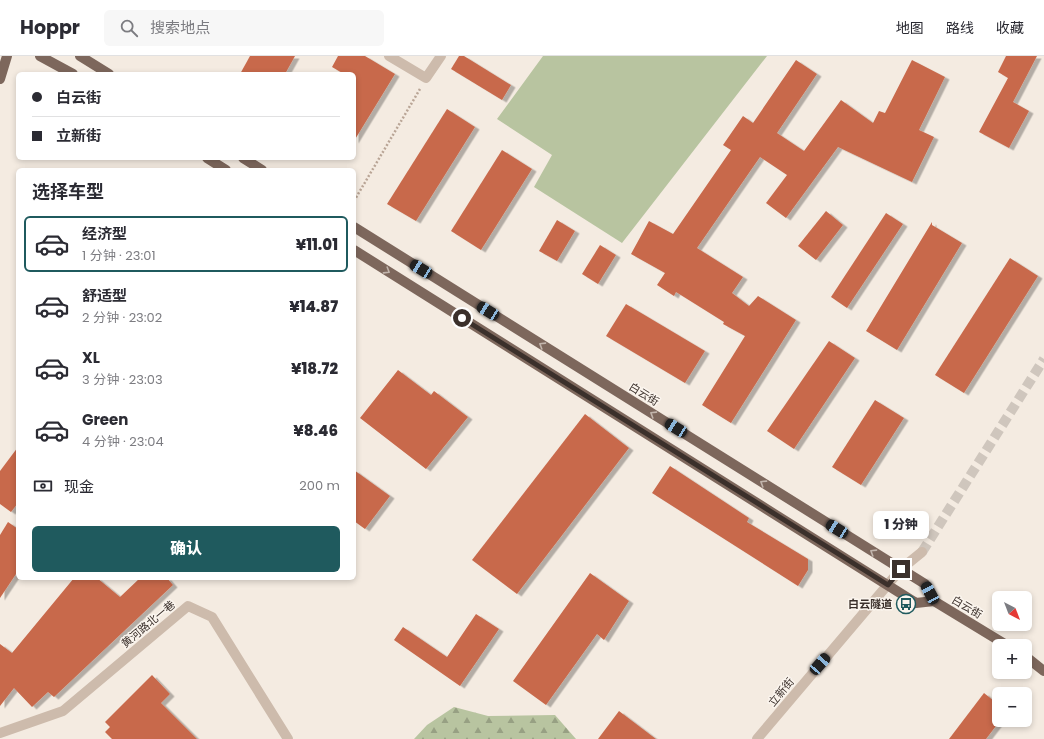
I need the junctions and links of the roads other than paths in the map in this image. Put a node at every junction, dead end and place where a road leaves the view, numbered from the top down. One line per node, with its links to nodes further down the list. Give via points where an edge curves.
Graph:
1 (7, 56): 8 (main road)
2 (40, 56): 6 (main road)
3 (80, 56): 7 (main road)
4 (389, 56): 5 (street, via 426,78)
5 (440, 56)
6 (69, 72)
7 (106, 72)
8 (0, 79)
9 (210, 160): 11 (main road)
10 (246, 160): 12 (main road)
11 (223, 168)
12 (259, 168)
13 (356, 228): 16 (main road, 白云街, one-way to 13)
14 (356, 251): 17 (main road, 白云街, one-way to 17)
15 (922, 552): 16 (street, 立新街)
16 (901, 569): 17 (street, 立新街); 18 (main road, 白云街, via 925,584)
17 (888, 585): 18 (main road, 白云街, via 916,602); 23 (street, 立新街)
18 (934, 602): 19 (main road, 白云街)
19 (996, 639)
20 (1032, 662): 21 (main road)
21 (1044, 671)
22 (0, 734): 24 (street, 黄河路北一巷, via 63,711 188,606 212,617)
23 (760, 737)
24 (288, 739)

